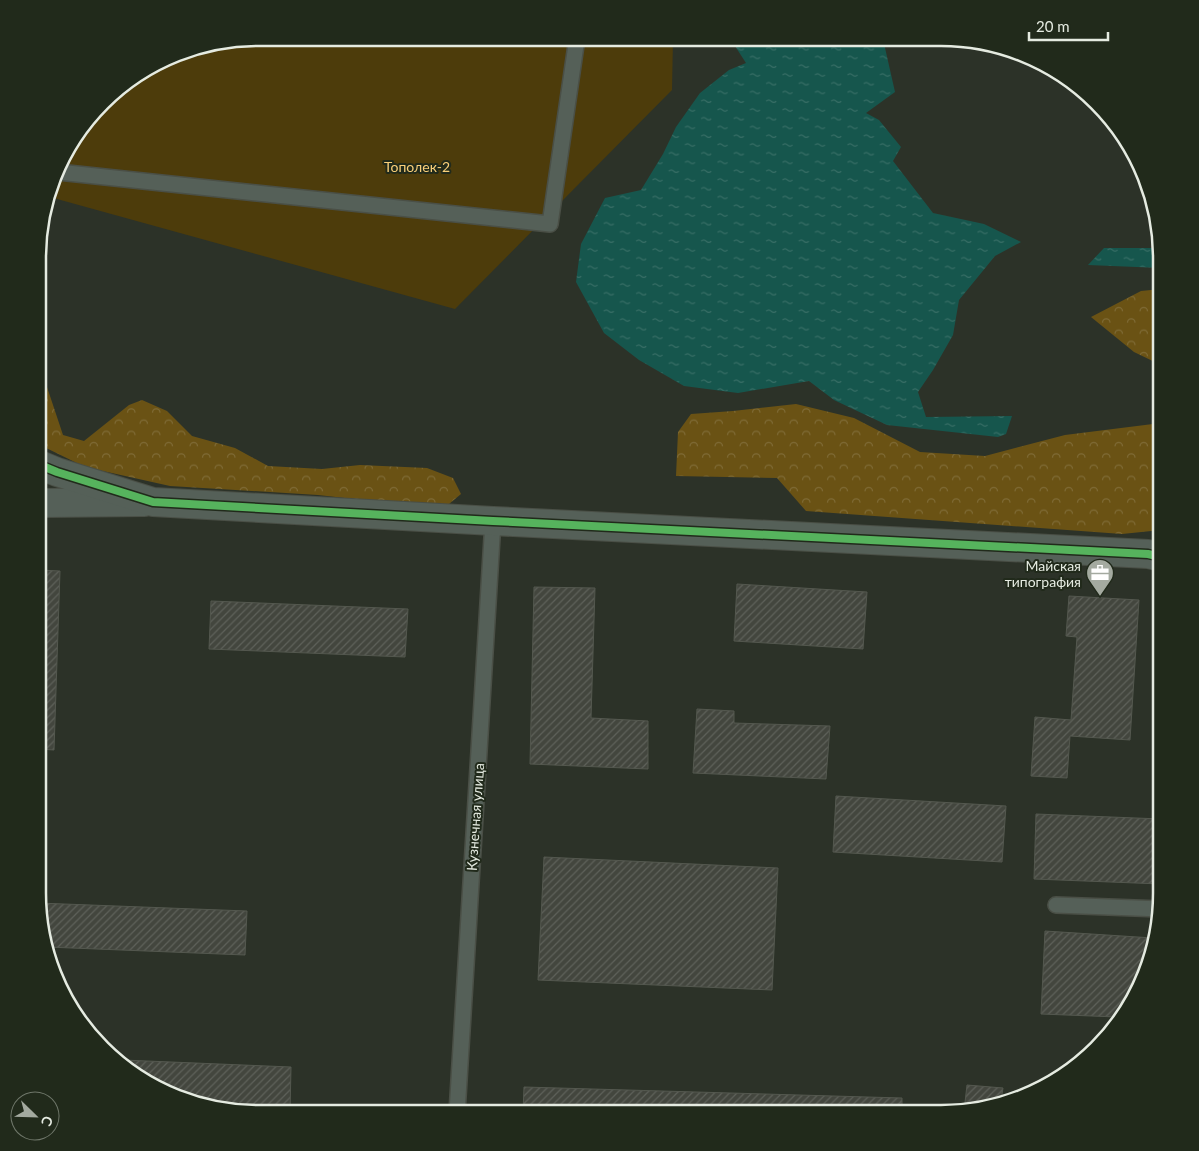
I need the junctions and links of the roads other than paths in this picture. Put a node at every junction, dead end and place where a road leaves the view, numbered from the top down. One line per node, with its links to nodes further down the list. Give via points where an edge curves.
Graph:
1 (576, 46): 2 (lane, via 550,224)
2 (64, 173)
3 (46, 467): 4 (street)
4 (153, 502): 5 (street); 6 (street)
5 (46, 503)
6 (493, 521): 7 (street); 10 (lane, Кузнечная улица)
7 (1153, 555)
8 (1056, 905): 9 (lane)
9 (1152, 909)
10 (457, 1105)

